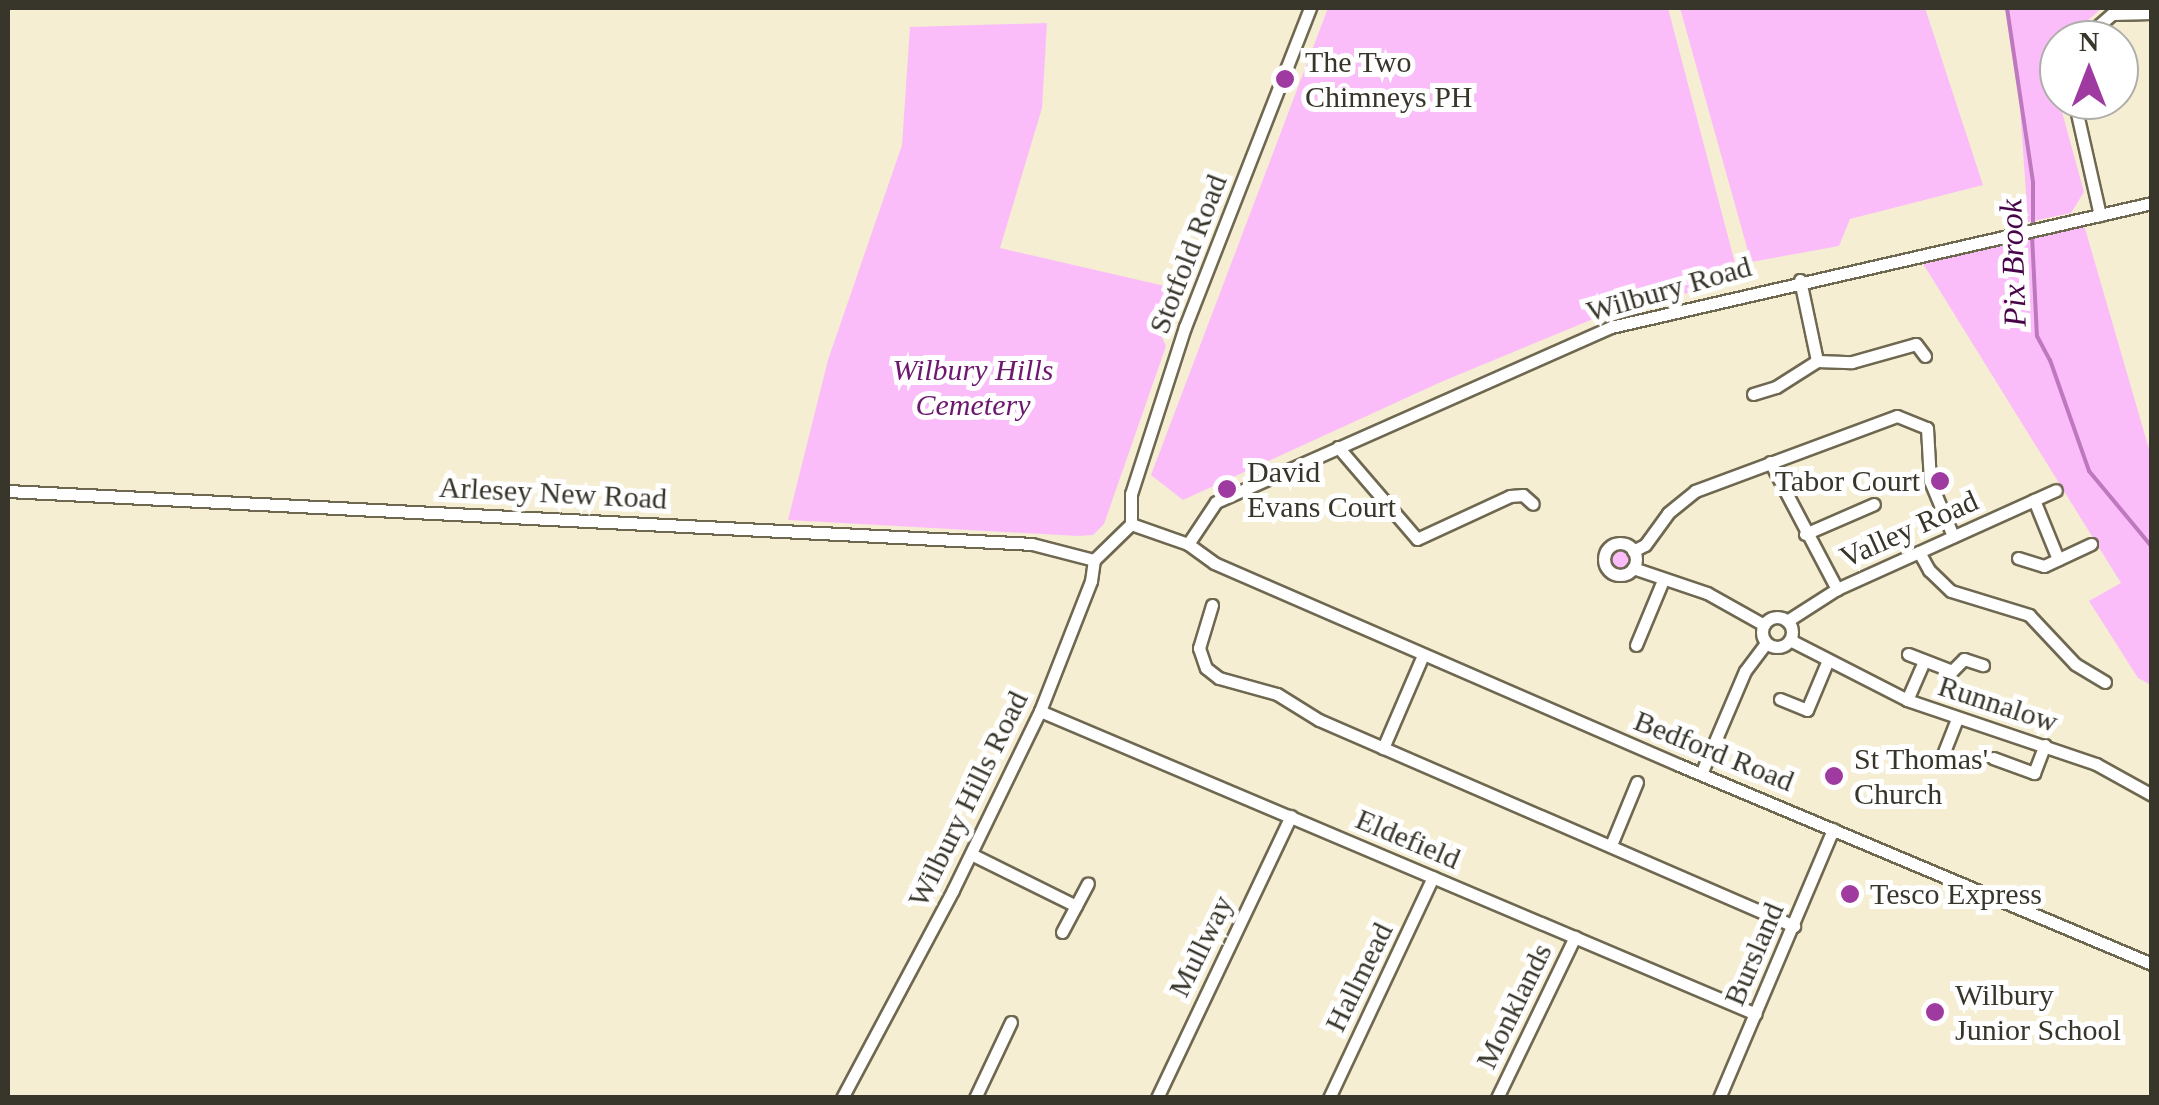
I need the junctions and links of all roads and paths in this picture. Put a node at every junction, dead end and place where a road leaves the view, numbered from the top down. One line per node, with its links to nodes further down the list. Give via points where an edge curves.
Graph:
1 (1310, 8): 18 (street, Stotfold Road, via 1185,327 1131,494)
2 (2152, 13): 3 (street)
3 (2105, 20)
4 (2079, 120): 6 (street)
5 (2152, 203): 6 (street, Wilbury Road)
6 (2100, 215): 7 (street, Wilbury Road)
7 (1800, 280): 9 (street); 11 (street, Wilbury Road, via 1611,327)
8 (1925, 356): 9 (street, via 1916,344 1852,362)
9 (1817, 361): 10 (street)
10 (1752, 394)
11 (1338, 447): 16 (street, via 1416,539 1510,496 1523,495); 21 (street, Wilbury Road, via 1216,502)
12 (1770, 462): 19 (street); 20 (street, via 1897,416 1919,421 1927,428 1930,481); 23 (street, via 1685,498)
13 (2056, 490): 15 (street, Valley Road)
14 (8, 491): 27 (street, Arlesey New Road, via 1032,544)
15 (2034, 500): 20 (street, Valley Road); 26 (street)
16 (1534, 504)
17 (1874, 504): 19 (street)
18 (1131, 524): 21 (street, Bedford Road); 27 (street, Wilbury Hills Road)
19 (1805, 534): 30 (street)
20 (1953, 536): 24 (street, Valley Road)
21 (1188, 544): 38 (street, Bedford Road, via 1214,563)
22 (2091, 544): 26 (street)
23 (1634, 551): 28 (street); 28 (street, via 1616,544 1603,560 1615,575)
24 (1919, 552): 30 (street, Valley Road); 42 (street, via 1938,582 2029,616 2075,664)
25 (2018, 558): 26 (street, via 2044,566)
26 (2058, 559)
27 (1094, 560): 45 (street, Wilbury Hills Road)
28 (1633, 568): 29 (street)
29 (1663, 580): 33 (street, via 1707,593); 36 (street)
30 (1837, 589): 32 (street, Valley Road)
31 (1212, 604): 48 (street, via 1199,648 1212,674 1276,694)
32 (1787, 621): 33 (street, via 1774,617); 34 (street)
33 (1764, 625): 35 (street)
34 (1790, 640): 35 (street, via 1779,647); 39 (street, Runnalow)
35 (1766, 643): 51 (street, via 1745,671)
36 (1636, 645)
37 (1908, 654): 40 (street)
38 (1423, 655): 48 (street); 51 (street, Bedford Road)
39 (1828, 660): 43 (street, via 1807,710); 44 (street, Runnalow)
40 (1924, 661): 41 (street, via 1952,672 1964,659); 44 (street)
41 (1983, 664)
42 (2105, 682)
43 (1780, 699)
44 (1907, 700): 46 (street, Runnalow)
45 (1040, 710): 54 (street, Eldefield); 57 (street, Wilbury Hills Road)
46 (1957, 719): 47 (street, Runnalow); 49 (street)
47 (2044, 745): 50 (street, via 2034,774); 53 (street, Runnalow)
48 (1384, 748): 56 (street)
49 (1942, 757)
50 (1993, 758)
51 (1701, 774): 55 (street, Bedford Road)
52 (1637, 782): 56 (street, Bedford Road)
53 (2152, 794)
54 (1291, 816): 58 (street, Eldefield); 69 (street, Mullway)
55 (1834, 828): 61 (street, Bursland); 64 (street, Bedford Road)
56 (1611, 846): 61 (street)
57 (971, 854): 60 (street); 67 (street, Wilbury Hills Road)
58 (1433, 877): 63 (street, Eldefield); 70 (street, Hallmead)
59 (1088, 883): 60 (street)
60 (1076, 906): 62 (street)
61 (1794, 926): 65 (street, Bursland)
62 (1062, 932)
63 (1575, 937): 65 (street, Eldefield); 71 (street, Monklands)
64 (2152, 964)
65 (1756, 1014): 72 (street, Bursland)
66 (1011, 1022): 68 (street)
67 (842, 1098)
68 (975, 1098)
69 (1157, 1098)
70 (1329, 1098)
71 (1497, 1098)
72 (1718, 1098)

